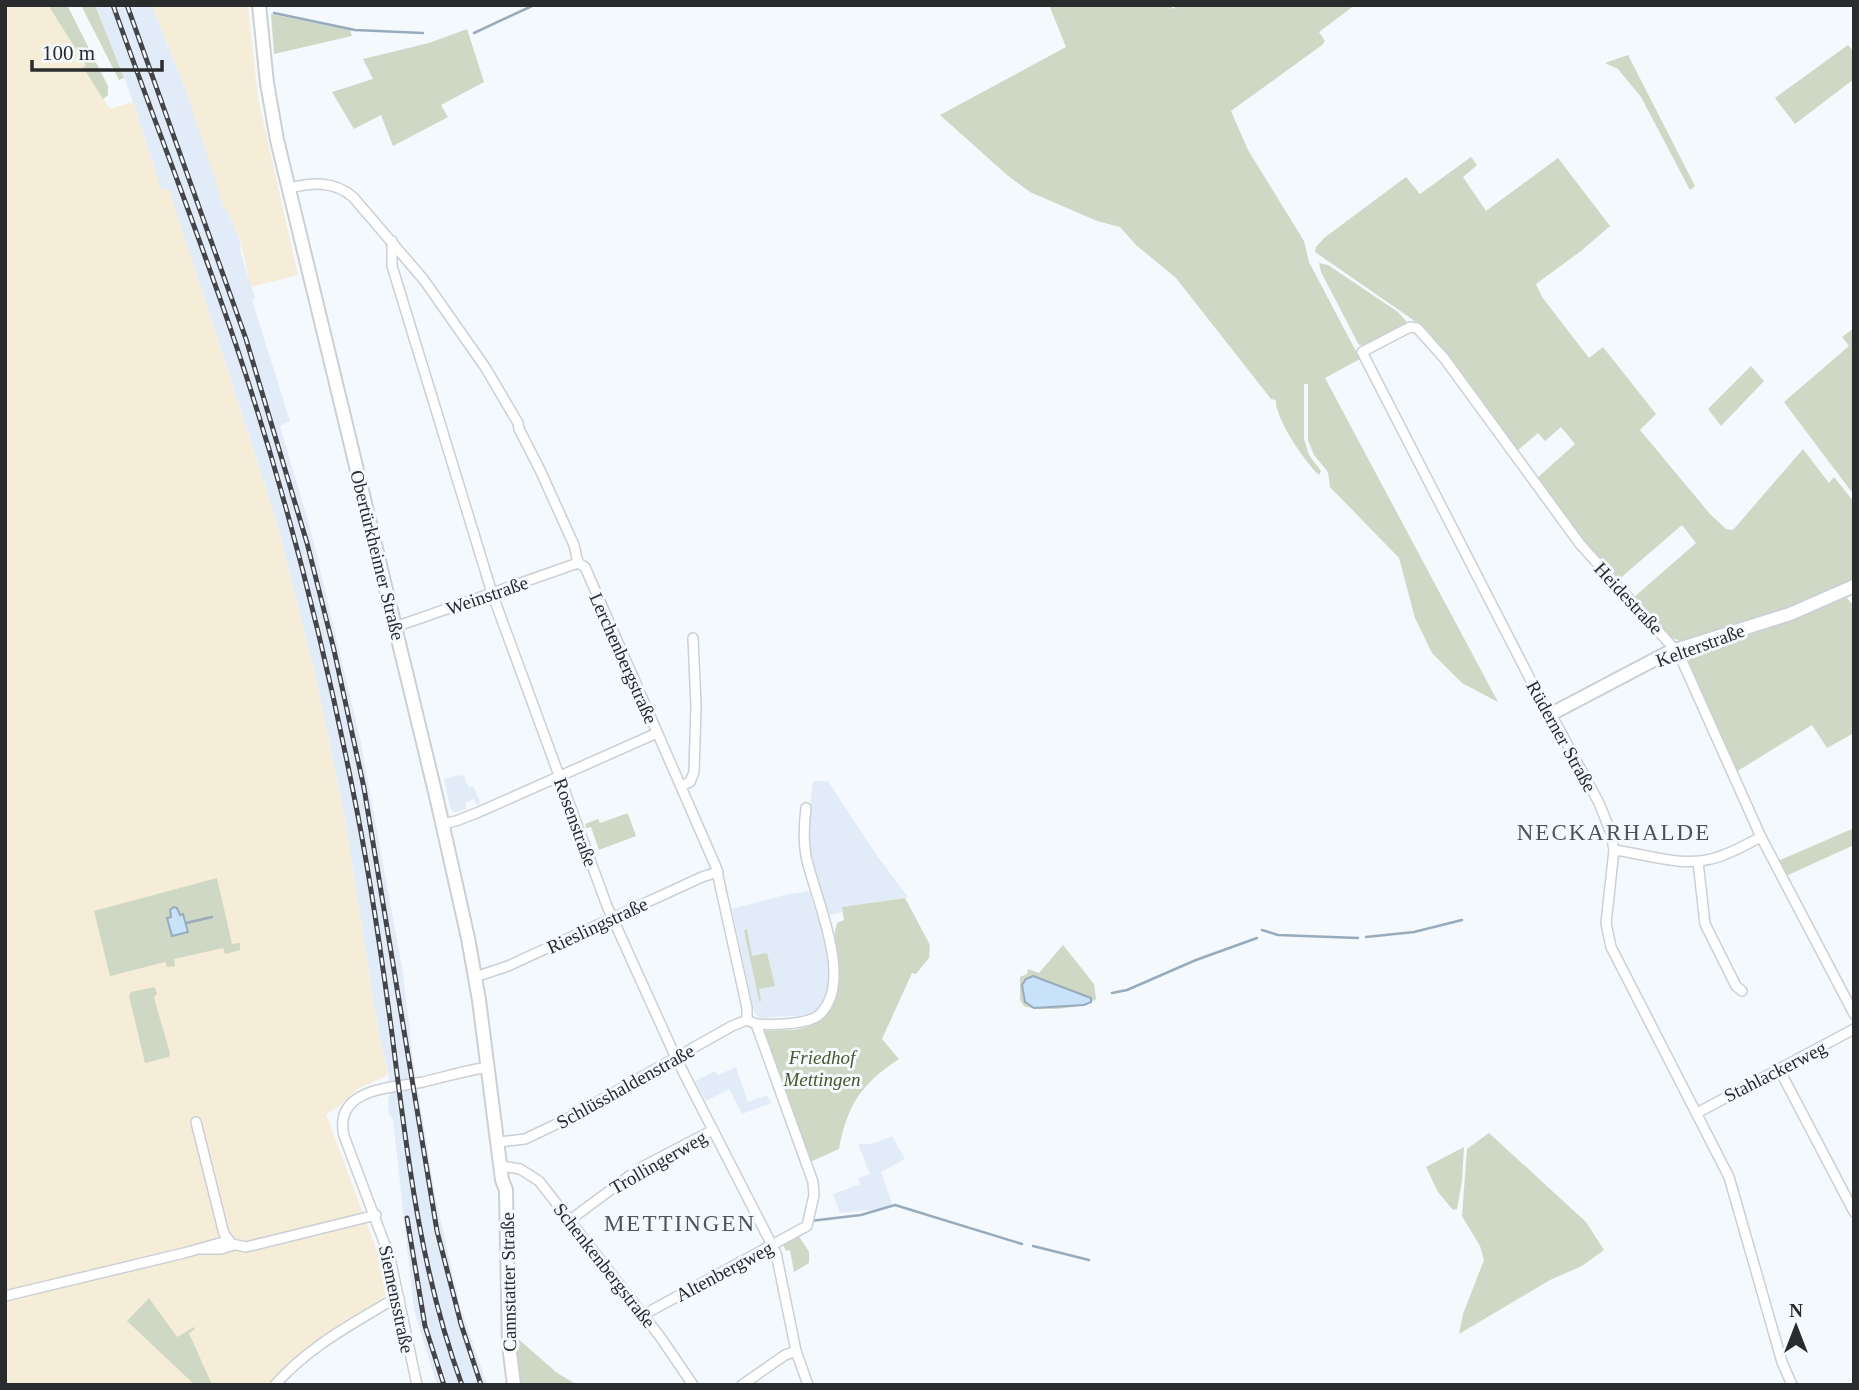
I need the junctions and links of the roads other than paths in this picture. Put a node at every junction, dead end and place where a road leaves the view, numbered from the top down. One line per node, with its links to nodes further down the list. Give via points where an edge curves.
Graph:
1 (260, 9): 2 (main road, Obertürkheimer Straße, via 270,100)
2 (289, 188): 3 (street, Lerchenbergstraße, via 321,183 341,188); 8 (main road, Obertürkheimer Straße)
3 (392, 241): 5 (street, Lerchenbergstraße, via 456,323 511,411 574,545); 7 (street, Rosenstraße, via 392,266)
4 (1412, 326): 10 (street, Heidestraße, via 1444,358 1580,544); 11 (street, Rüderner Straße, via 1365,350 1363,358)
5 (578, 563): 7 (street, Weinstraße); 12 (street, Lerchenbergstraße, via 584,567)
6 (1854, 586): 10 (main road, Kelterstraße, via 1790,614)
7 (492, 593): 8 (street, Weinstraße); 13 (street, Rosenstraße)
8 (395, 627): 16 (main road, Obertürkheimer Straße)
9 (693, 638): 14 (street, via 694,772)
10 (1676, 649): 11 (main road, Kelterstraße); 17 (street, Heidestraße)
11 (1551, 714): 18 (street, Rüderner Straße, via 1604,812)
12 (657, 733): 13 (street); 14 (street, Lerchenbergstraße)
13 (559, 776): 16 (street); 21 (street, Rosenstraße)
14 (681, 786): 20 (street, Lerchenbergstraße)
15 (806, 808): 25 (street, via 806,852 830,936 834,985 821,1012 812,1019)
16 (442, 824): 22 (main road, Obertürkheimer Straße)
17 (1761, 837): 19 (street); 24 (street, Heidestraße)
18 (1614, 850): 19 (street); 31 (street, Rüderner Straße, via 1606,917 1611,947)
19 (1698, 862): 23 (street, via 1705,924)
20 (718, 872): 21 (street, Rieslingstraße); 25 (street, Lerchenbergstraße)
21 (612, 918): 22 (street, Rieslingstraße); 27 (street, Rosenstraße)
22 (475, 977): 28 (main road, Obertürkheimer Straße)
23 (1742, 991)
24 (1854, 1014)
25 (752, 1022): 27 (street, Schlüsshaldenstraße, via 732,1026); 39 (street, Lerchenbergstraße, via 814,1184)
26 (1854, 1029): 29 (street, Stahlackerweg)
27 (676, 1058): 33 (street, Rosenstraße); 34 (street, Schlüsshaldenstraße, via 558,1124 525,1139)
28 (487, 1067): 30 (main road, Obertürkheimer Straße); 37 (street, Siemensstraße, via 373,1090 351,1104 343,1132)
29 (1779, 1069): 31 (street, Stahlackerweg); 36 (street)
30 (492, 1097): 34 (main road, Cannstatter Straße)
31 (1697, 1113): 53 (street, Rüderner Straße, via 1732,1186 1782,1362)
32 (196, 1122): 40 (street)
33 (713, 1130): 38 (street, Trollingerweg, via 640,1168); 41 (street, Rosenstraße)
34 (499, 1142): 35 (main road, Cannstatter Straße)
35 (502, 1173): 38 (street, Schenkenbergstraße, via 517,1168 533,1176); 49 (main road, Cannstatter Straße, via 501,1336); 50 (main road, Cannstatter Straße)
36 (1854, 1212)
37 (376, 1215): 40 (street, via 249,1246); 43 (street, Siemensstraße)
38 (570, 1220): 44 (street, Schenkenbergstraße)
39 (806, 1227): 41 (street, Altenbergweg)
40 (231, 1243): 42 (street, via 209,1244)
41 (772, 1246): 44 (street, Altenbergweg); 45 (street, Rosenstraße)
42 (5, 1296)
43 (400, 1298): 47 (street, via 315,1348); 48 (street, Siemensstraße)
44 (643, 1315): 46 (street, Schenkenbergstraße)
45 (796, 1351): 51 (street); 52 (street, Rosenstraße)
46 (690, 1384)
47 (275, 1385)
48 (416, 1385)
49 (506, 1385)
50 (514, 1385)
51 (742, 1385)
52 (808, 1385)
53 (1793, 1385)

